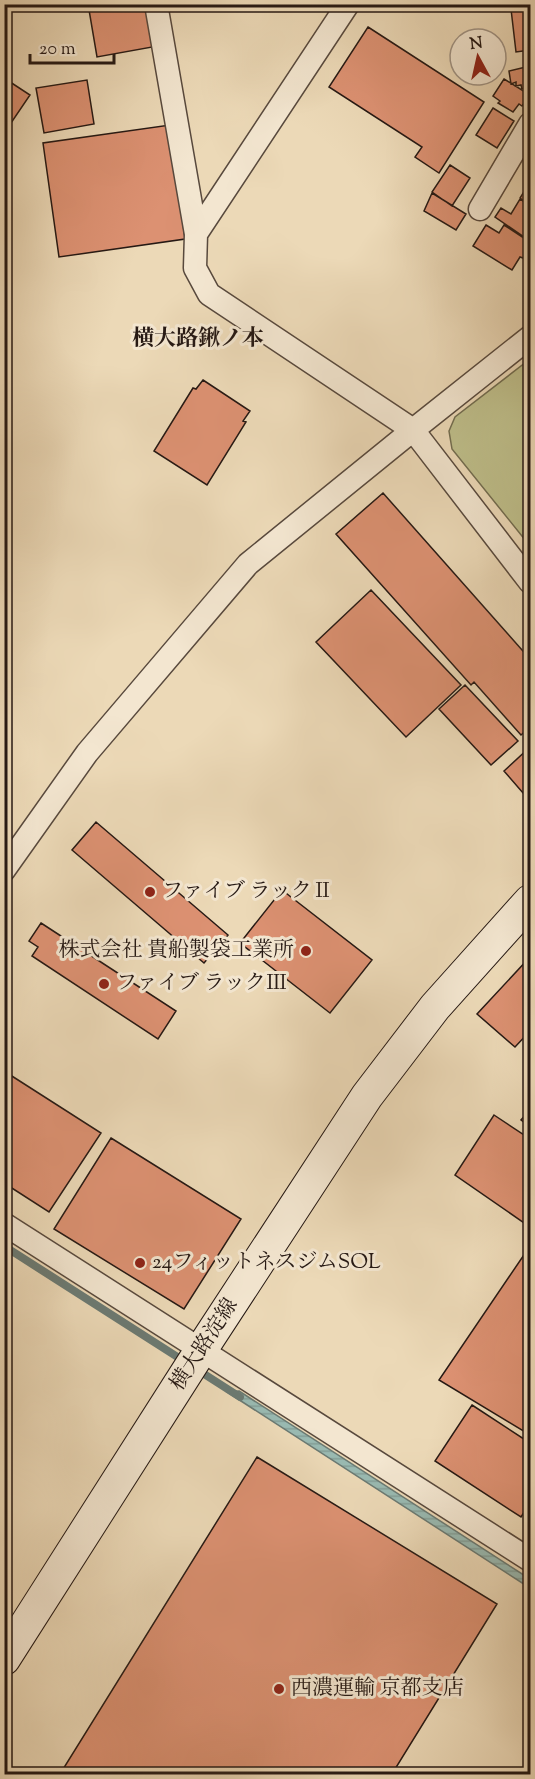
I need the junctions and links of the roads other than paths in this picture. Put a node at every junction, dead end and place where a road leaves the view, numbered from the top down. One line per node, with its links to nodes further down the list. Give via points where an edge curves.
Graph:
1 (156, 4): 5 (street)
2 (348, 4): 5 (street)
3 (531, 124): 4 (street)
4 (480, 209)
5 (196, 234): 7 (street, via 195,268 209,294)
6 (531, 337): 7 (street)
7 (412, 430): 8 (street); 9 (street, via 248,564 87,753)
8 (531, 582)
9 (4, 870)
10 (531, 901): 12 (street, 横大路淀線, via 435,1007 367,1096)
11 (4, 1224): 12 (street)
12 (201, 1350): 13 (street); 14 (street, 横大路淀線)
13 (531, 1560)
14 (4, 1659)

